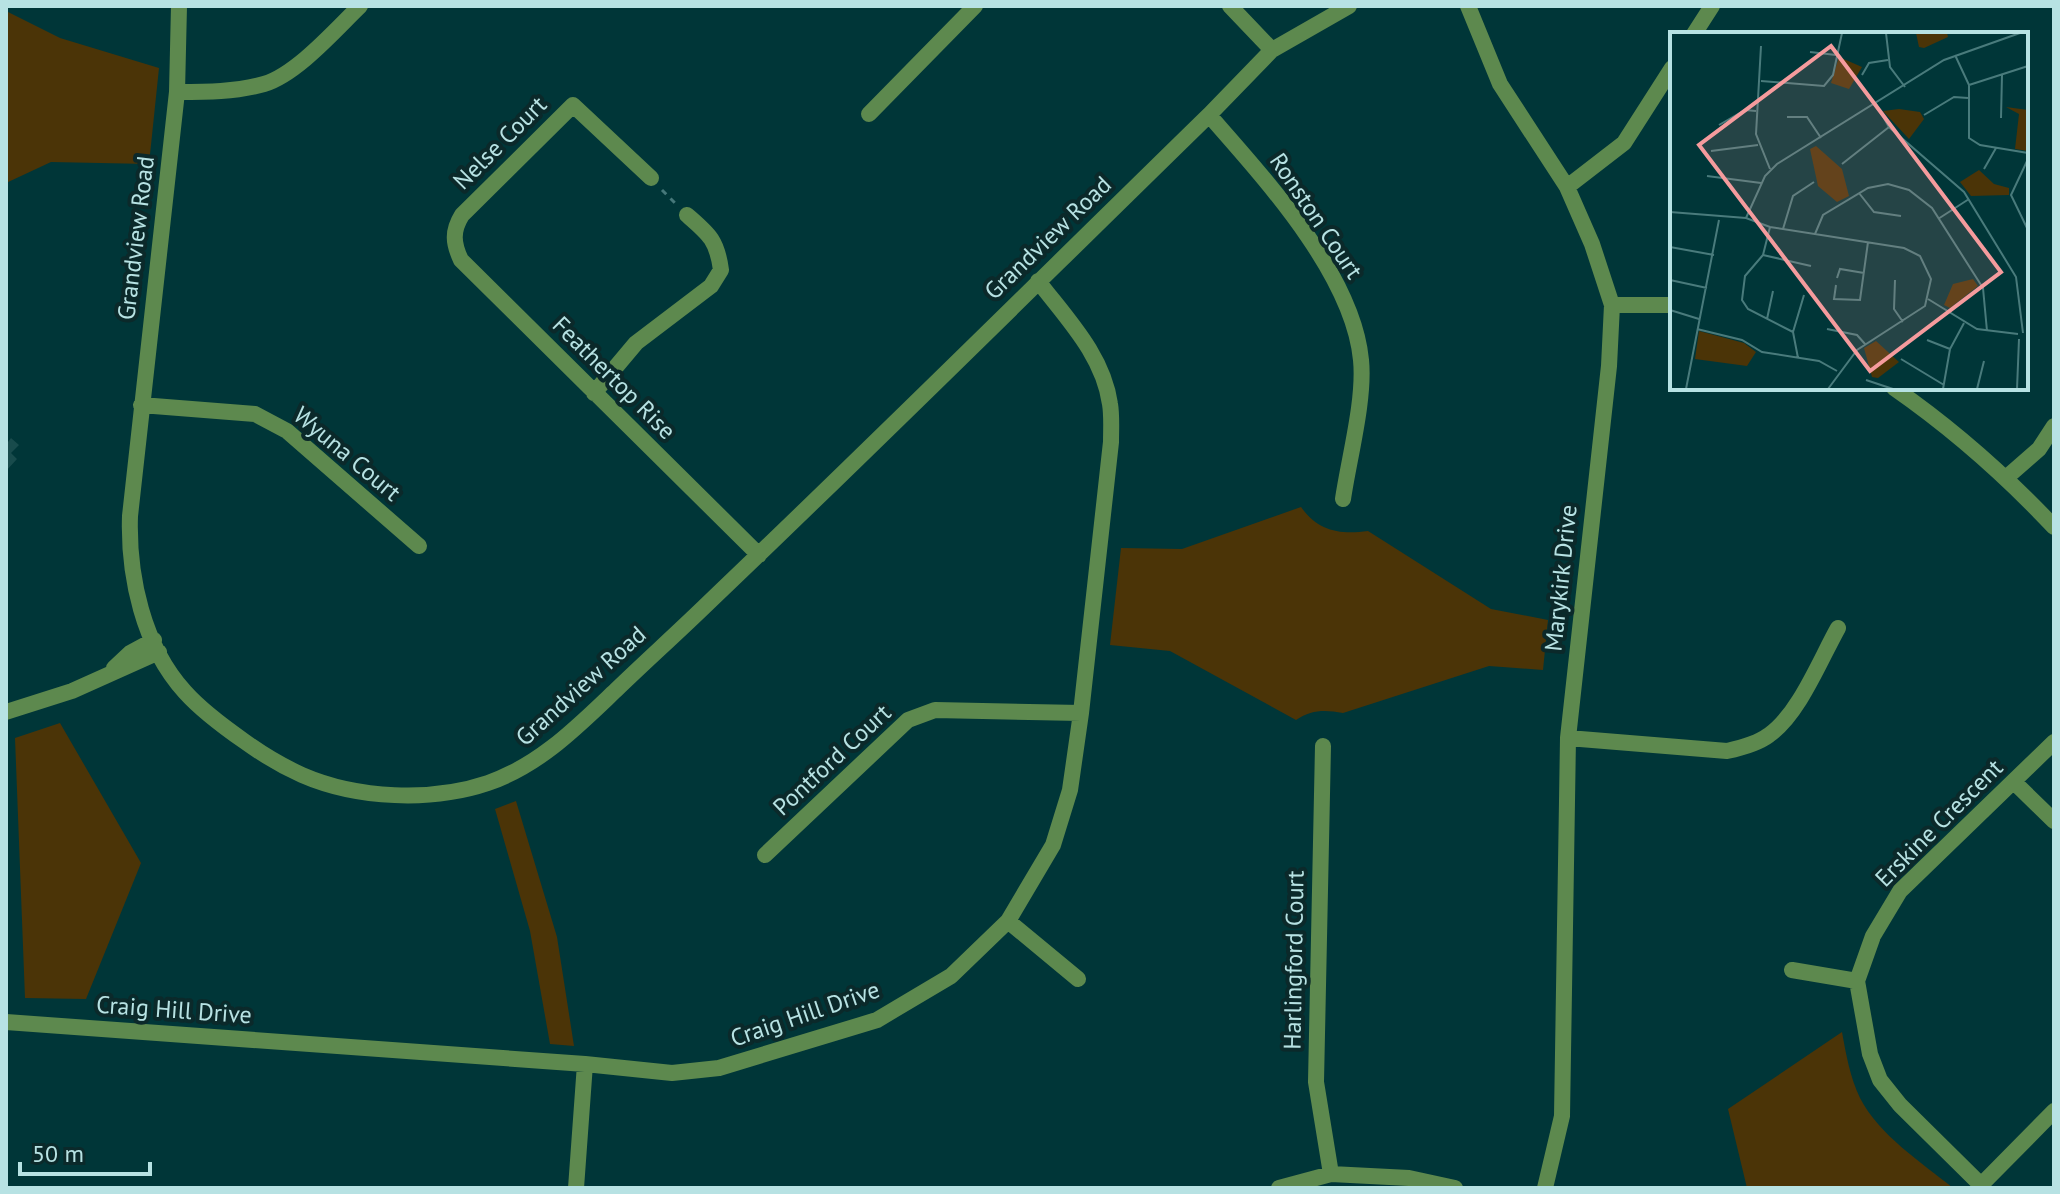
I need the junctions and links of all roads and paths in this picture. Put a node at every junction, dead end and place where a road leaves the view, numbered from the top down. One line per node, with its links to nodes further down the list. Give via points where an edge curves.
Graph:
1 (179, 6): 11 (street, Grandview Road)
2 (360, 6): 11 (street, via 307,58 266,83 220,92)
3 (975, 6): 12 (street)
4 (1230, 6): 9 (street)
5 (1349, 6): 9 (street, Grandview Road)
6 (1468, 6): 15 (street, Marykirk Drive, via 1500,84)
7 (1712, 6): 8 (street)
8 (1695, 32)
9 (1272, 50): 13 (street, Grandview Road)
10 (1670, 71): 15 (street, via 1624,143)
11 (177, 92): 23 (street, Grandview Road)
12 (869, 114)
13 (1209, 115): 18 (street, Grandview Road); 26 (street, Ronston Court, via 1278,194 1338,285 1353,321 1361,361 1360,394)
14 (651, 178): 16 (path); 17 (street, Nelse Court, via 573,105)
15 (1567, 187): 19 (street, Marykirk Drive)
16 (687, 215): 22 (street, via 712,236 721,270 711,286 636,343)
17 (455, 226): 22 (street, Feathertop Rise, via 453,238 461,260)
18 (1038, 281): 29 (street, Grandview Road); 33 (street, Craig Hill Drive, via 1087,344 1102,371 1111,405)
19 (1612, 305): 20 (street); 34 (street, Marykirk Drive)
20 (1670, 305)
21 (1897, 390): 25 (street)
22 (594, 393): 29 (street, Feathertop Rise)
23 (141, 405): 28 (street, Wyuna Court, via 255,414 287,431); 31 (street, Grandview Road, via 129,541 139,601)
24 (2054, 426): 25 (street, via 2039,449)
25 (2007, 477): 27 (street)
26 (1343, 499)
27 (2054, 527)
28 (419, 546)
29 (759, 555): 31 (street, Grandview Road, via 566,737 528,765 487,784 446,792 375,793 305,777 211,716 184,691)
30 (1838, 628): 34 (street, via 1789,715 1750,745 1727,751)
31 (157, 646): 32 (street, via 135,665)
32 (6, 712)
33 (1081, 713): 39 (street, Pontford Court, via 935,710 908,720); 40 (street, Craig Hill Drive, via 1070,790 1053,845)
34 (1568, 738): 52 (street, Marykirk Drive, via 1565,1074 1562,1116)
35 (2054, 742): 37 (street, Erskine Crescent)
36 (1323, 746): 47 (street, Harlingford Court, via 1316,1082)
37 (2014, 782): 38 (street); 43 (street, Erskine Crescent, via 1900,891 1873,936)
38 (2054, 821)
39 (765, 855)
40 (1008, 921): 42 (street); 45 (street, Craig Hill Drive, via 951,976 877,1020 719,1068 672,1073)
41 (1792, 970): 43 (street)
42 (1078, 979)
43 (1857, 981): 48 (street, Erskine Crescent, via 1880,1080)
44 (6, 1022): 45 (street, Craig Hill Drive)
45 (585, 1064): 49 (street)
46 (2054, 1111): 48 (street)
47 (1331, 1174): 50 (street); 51 (street, via 1409,1178)
48 (1982, 1186)
49 (576, 1188)
50 (1279, 1188)
51 (1455, 1188)
52 (1545, 1188)

